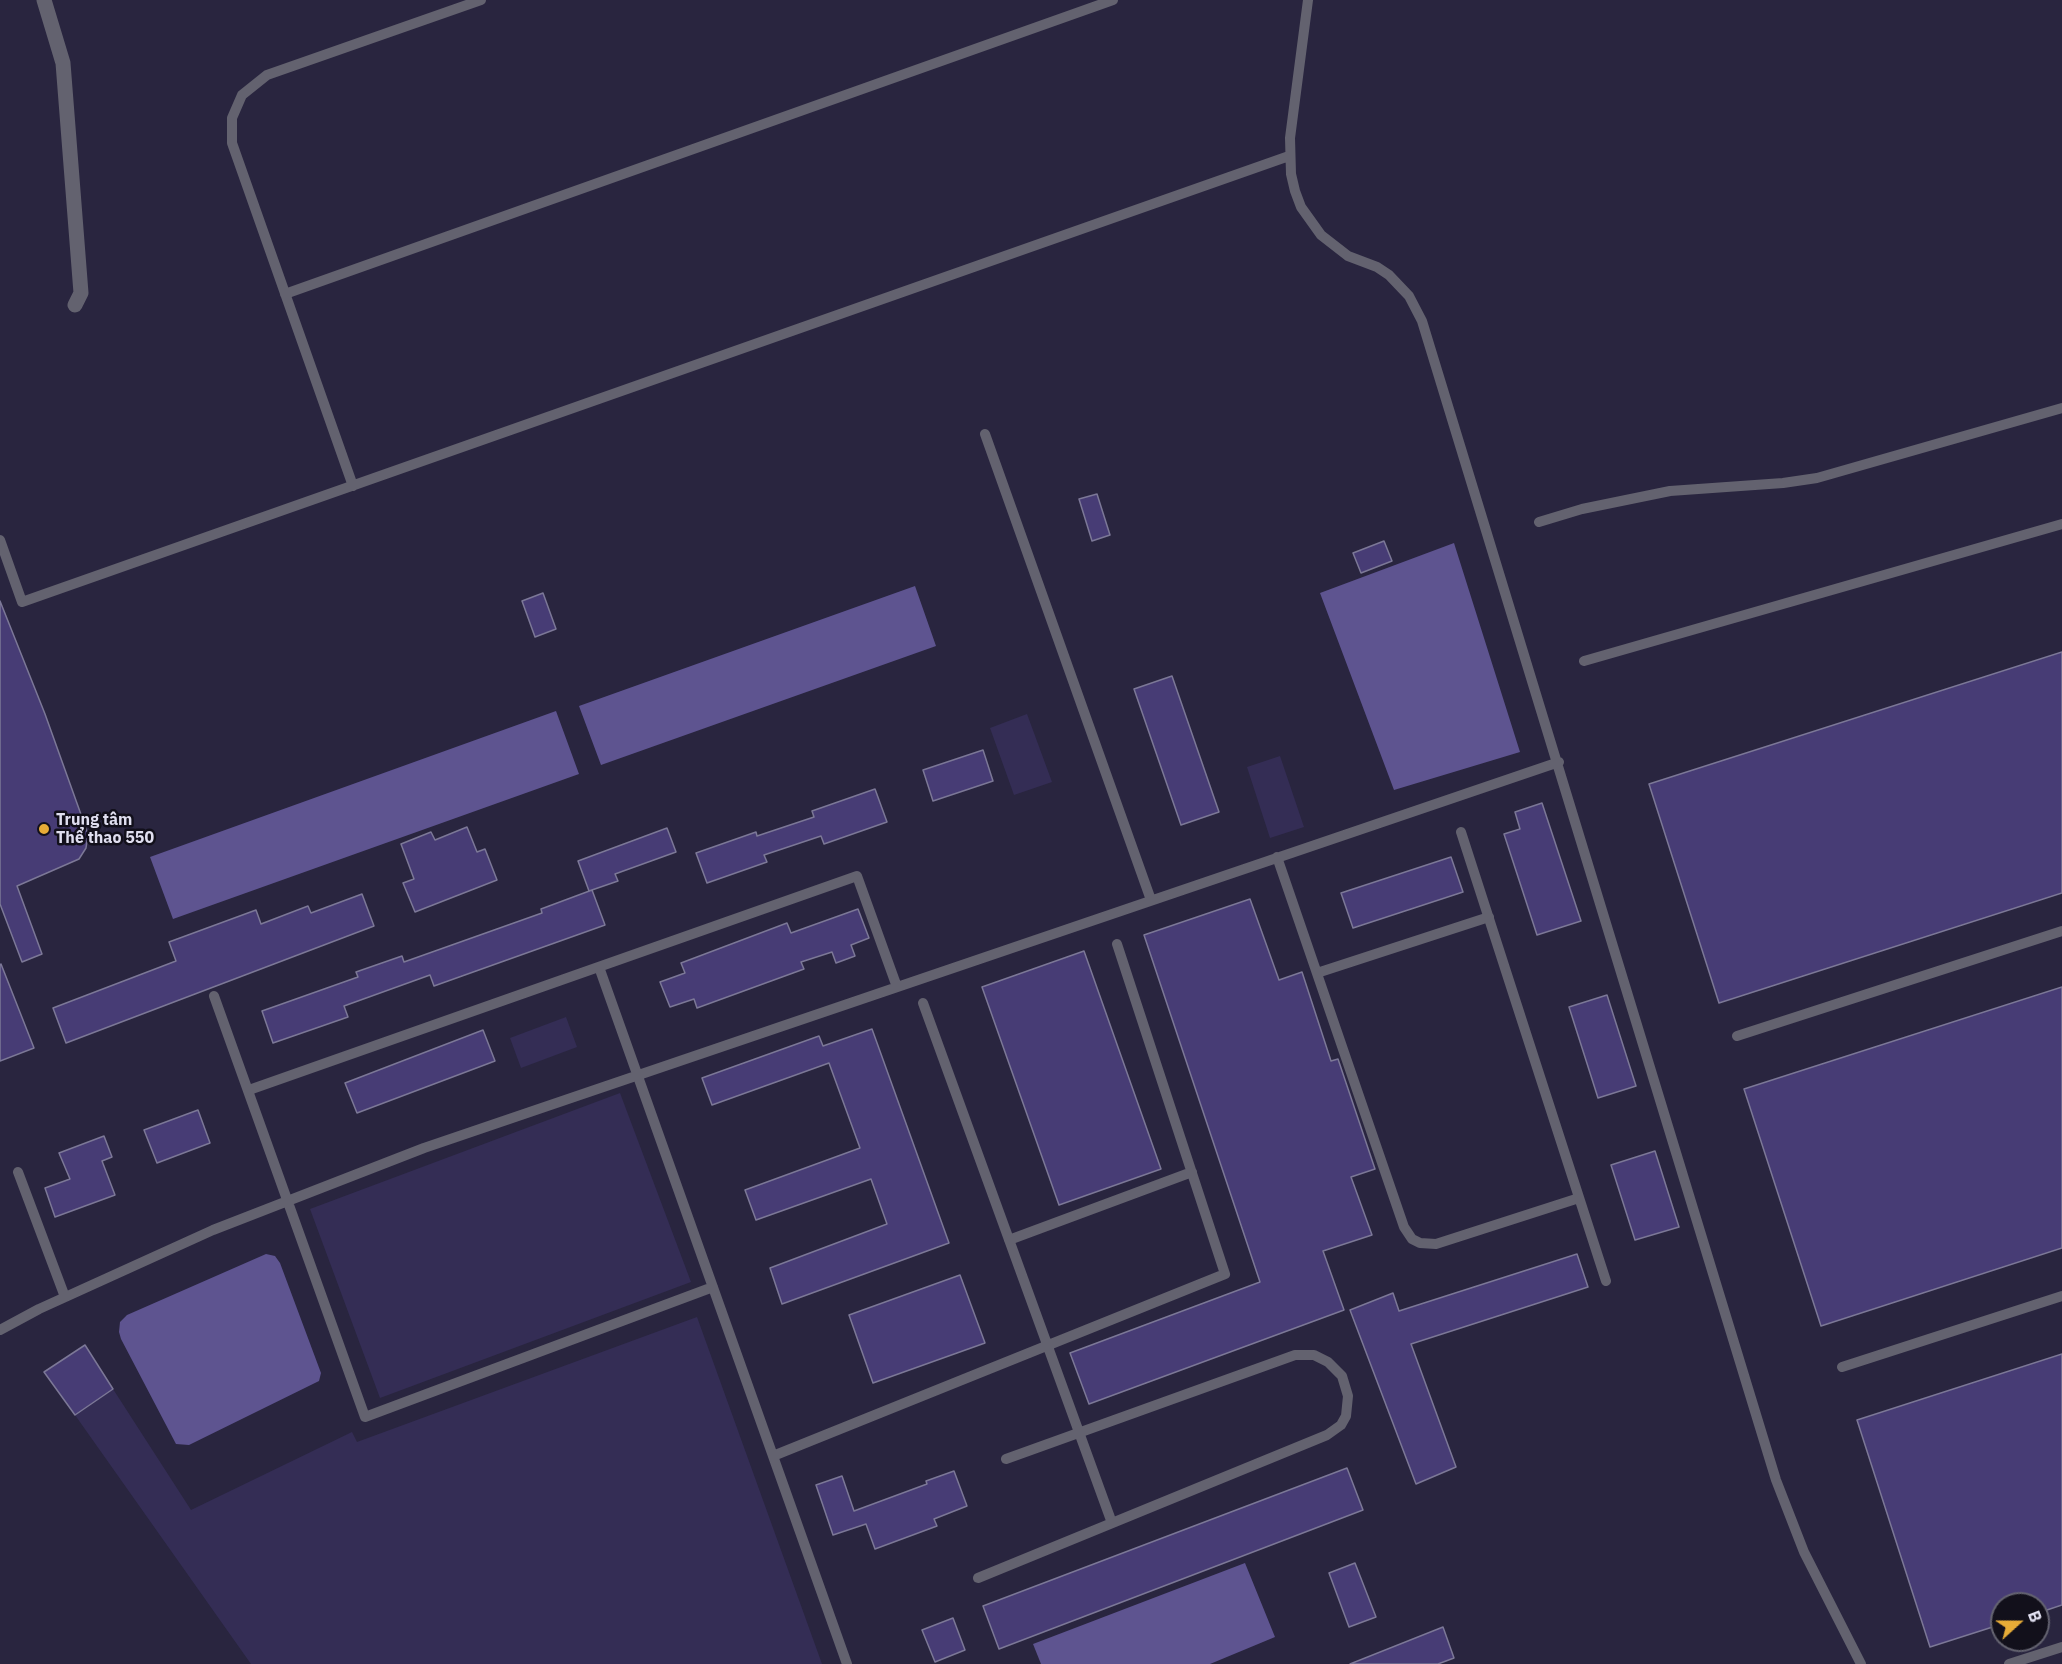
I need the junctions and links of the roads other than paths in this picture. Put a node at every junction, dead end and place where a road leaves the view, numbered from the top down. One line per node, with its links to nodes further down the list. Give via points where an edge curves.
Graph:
1 (44, 0): 7 (street, via 63,63 81,293)
2 (482, 0): 6 (lane, via 267,75 242,94 232,118 232,143)
3 (1113, 0): 6 (lane)
4 (1308, 0): 5 (lane)
5 (1289, 156): 10 (lane); 15 (lane, via 1301,207 1321,235 1348,256 1389,275 1420,315)
6 (285, 294): 10 (lane)
7 (75, 305)
8 (2062, 408): 11 (lane, via 1817,478 1670,491 1582,508)
9 (986, 434): 18 (lane)
10 (353, 486): 13 (lane, via 22,602)
11 (1539, 522)
12 (2062, 524): 14 (lane)
13 (0, 540)
14 (1584, 661)
15 (1559, 762): 17 (lane); 49 (lane, via 1776,1480 1804,1552)
16 (1461, 832): 19 (lane)
17 (1277, 857): 18 (lane); 23 (lane)
18 (1150, 900): 24 (lane)
19 (1489, 917): 23 (lane); 32 (lane)
20 (2062, 931): 27 (lane)
21 (1117, 944): 31 (lane)
22 (599, 967): 24 (lane, via 856,876); 28 (lane); 29 (lane)
23 (1317, 973): 32 (lane, via 1404,1227 1412,1239 1436,1244)
24 (897, 987): 28 (lane)
25 (214, 996): 29 (lane)
26 (923, 1003): 34 (lane)
27 (1737, 1036)
28 (638, 1075): 33 (lane); 36 (lane)
29 (249, 1090): 33 (lane)
30 (18, 1172): 38 (lane)
31 (1192, 1172): 34 (lane); 40 (lane, via 1225,1274)
32 (1579, 1198): 35 (lane)
33 (287, 1199): 36 (lane, via 365,1417); 38 (lane)
34 (1009, 1240): 40 (lane)
35 (1606, 1281)
36 (713, 1287): 43 (lane)
37 (2062, 1296): 41 (lane)
38 (65, 1297): 39 (lane)
39 (0, 1330)
40 (1048, 1346): 42 (lane); 43 (lane)
41 (1842, 1366)
42 (1079, 1433): 44 (lane); 45 (lane); 45 (lane, via 1295,1355 1321,1357 1336,1368 1346,1386 1346,1416 1327,1435)
43 (773, 1456): 48 (lane)
44 (1006, 1459)
45 (1112, 1523): 46 (lane)
46 (978, 1578)
47 (2062, 1647): 50 (lane)
48 (847, 1664)
49 (1861, 1664)
50 (2009, 1664)

